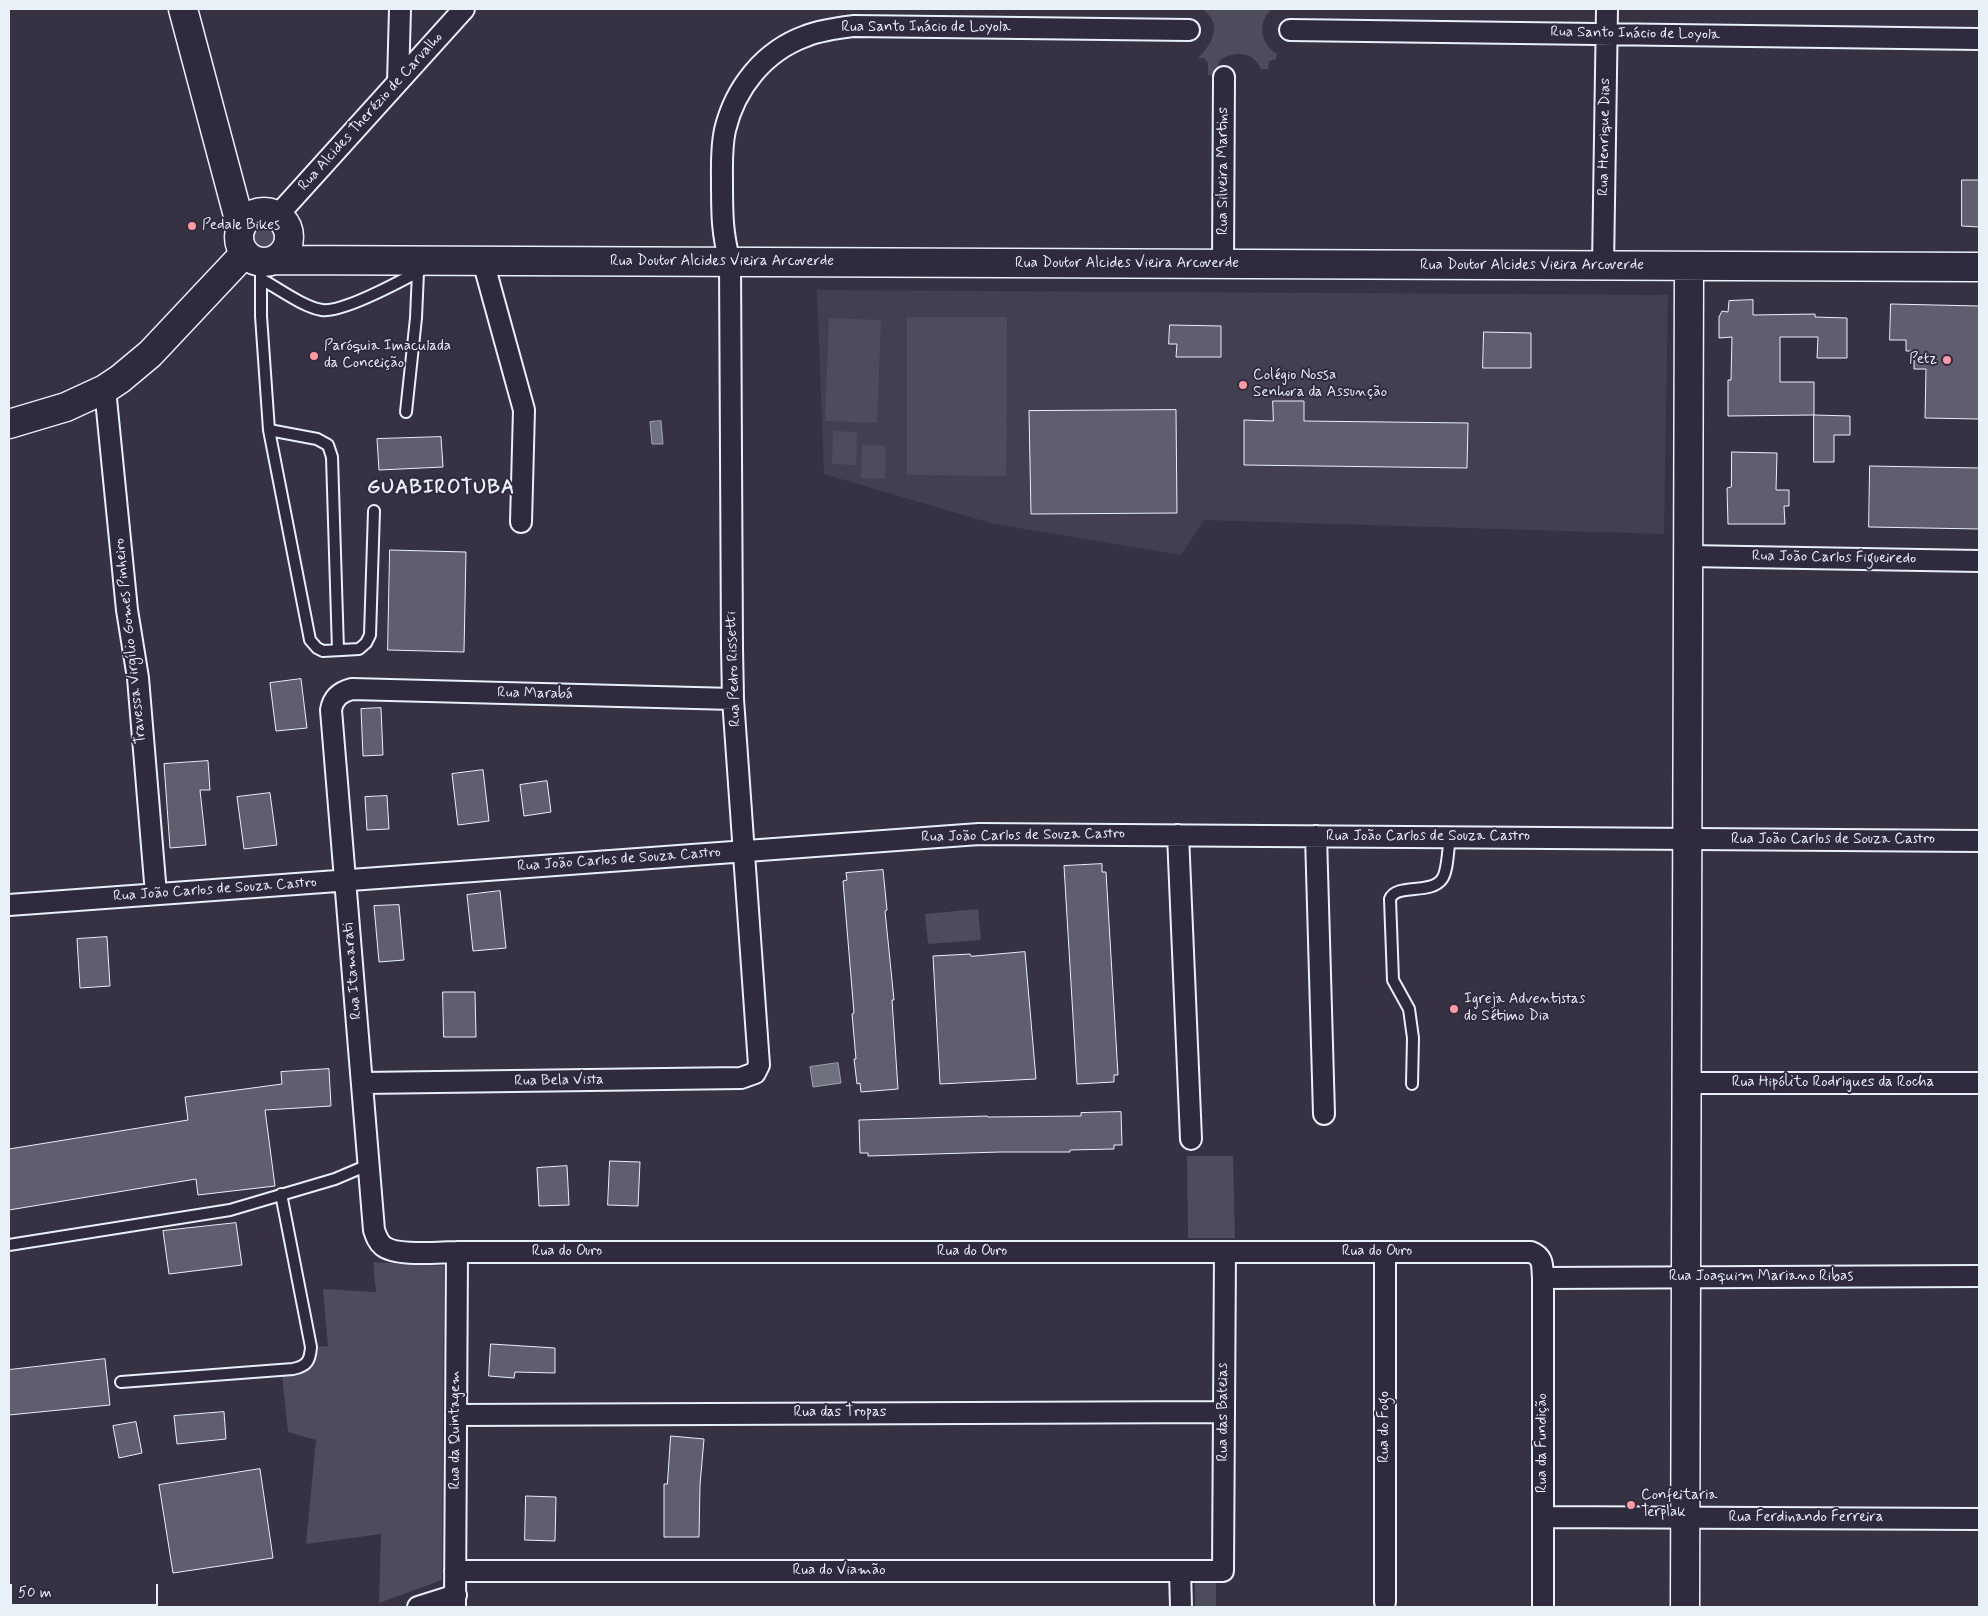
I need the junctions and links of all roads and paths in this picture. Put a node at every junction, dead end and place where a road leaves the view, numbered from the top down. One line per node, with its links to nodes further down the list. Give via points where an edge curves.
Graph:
1 (183, 9): 13 (street)
2 (400, 9): 11 (street)
3 (464, 9): 11 (street, Rua Alcides Therézio de Carvalho)
4 (1607, 9): 8 (street, Rua Henrique Dias)
5 (941, 18): 6 (street, Rua Santo Inácio de Loyola); 15 (street, Rua Santo Inácio de Loyola, via 829,29 806,35 786,44 756,70 741,89 725,131 722,230)
6 (1189, 30)
7 (1290, 30): 8 (street, Rua Santo Inácio de Loyola)
8 (1606, 33): 9 (street, Rua Santo Inácio de Loyola); 17 (street, Rua Henrique Dias)
9 (1979, 39)
10 (1224, 77): 16 (street, Rua Silveira Martins)
11 (398, 82): 12 (street, Rua Alcides Therézio de Carvalho)
12 (277, 216): 13 (street, via 288,227 290,235 286,250); 13 (street, via 269,212 246,220)
13 (257, 256): 19 (street, Rua Doutor Alcides Vieira Arcoverde); 19 (lane, via 312,308 324,310 349,304); 21 (street, via 134,368); 24 (lane)
14 (483, 261): 15 (street, Rua Doutor Alcides Vieira Arcoverde); 19 (street, Rua Doutor Alcides Vieira Arcoverde); 26 (street, via 524,410)
15 (730, 262): 16 (street, Rua Doutor Alcides Vieira Arcoverde); 31 (street, Rua Pedro Rissetti)
16 (1223, 264): 17 (street, Rua Doutor Alcides Vieira Arcoverde)
17 (1603, 266): 18 (street, Rua Doutor Alcides Vieira Arcoverde)
18 (1689, 266): 20 (street, Rua Doutor Alcides Vieira Arcoverde); 27 (street)
19 (428, 267): 22 (lane, via 416,318)
20 (1979, 267)
21 (105, 389): 23 (street, via 50,413); 39 (street, Travessa Virgílio Gomes Pinheiro, via 127,610 138,678)
22 (406, 412)
23 (9, 424)
24 (269, 430): 29 (lane, via 310,640 323,651); 29 (lane, via 317,438 328,445 332,457)
25 (374, 511): 29 (lane, via 370,635 360,649)
26 (521, 522)
27 (1688, 556): 28 (street, Rua João Carlos Figueiredo); 35 (street)
28 (1979, 561)
29 (338, 650)
30 (338, 696): 31 (street, Rua Marabá, via 352,689); 38 (street, Rua Itamarati, via 332,702 331,710)
31 (733, 699): 37 (street, Rua Pedro Rissetti)
32 (1178, 835): 33 (street, Rua João Carlos de Souza Castro); 37 (street, Rua João Carlos de Souza Castro, via 979,834); 47 (street)
33 (1316, 836): 34 (street, Rua João Carlos de Souza Castro); 46 (street)
34 (1450, 837): 35 (street, Rua João Carlos de Souza Castro); 45 (lane, via 1442,879 1435,886 1396,892 1390,899 1393,980 1409,1009)
35 (1687, 839): 36 (street, Rua João Carlos de Souza Castro); 42 (street)
36 (1979, 841)
37 (745, 850): 38 (street, Rua João Carlos de Souza Castro); 41 (street, Rua Pedro Rissetti, via 760,1058)
38 (345, 880): 39 (street, Rua João Carlos de Souza Castro); 44 (street, Rua Itamarati)
39 (156, 894): 40 (street, Rua João Carlos de Souza Castro)
40 (9, 905)
41 (755, 1073): 44 (street, Rua Bela Vista, via 741,1078)
42 (1686, 1083): 43 (street, Rua Hipólito Rodrigues da Rocha); 56 (street)
43 (1979, 1083)
44 (362, 1084): 48 (street, Rua Itamarati)
45 (1412, 1084)
46 (1324, 1114)
47 (1192, 1139)
48 (368, 1165): 49 (lane, via 335,1179); 51 (street, Rua Itamarati, via 374,1230)
49 (281, 1194): 50 (lane, via 230,1210); 58 (lane, via 311,1347 310,1359 304,1366 293,1369)
50 (9, 1245)
51 (382, 1246): 52 (street, Rua do Ouro, via 397,1252)
52 (457, 1252): 53 (street, Rua do Ouro); 60 (street, Rua da Quintagem)
53 (1225, 1252): 54 (street, Rua do Ouro); 59 (street, Rua das Bateias)
54 (1385, 1252): 57 (street, Rua do Ouro, via 1531,1252 1542,1261); 68 (street, Rua do Fogo)
55 (1979, 1276): 56 (street, Rua Joaquim Mariano Ribas)
56 (1686, 1277): 57 (street, Rua Joaquim Mariano Ribas); 62 (street)
57 (1543, 1278): 61 (street, Rua da Fundição)
58 (121, 1382)
59 (1224, 1412): 60 (street, Rua das Tropas); 66 (street, Rua das Bateias)
60 (456, 1415): 64 (street, Rua da Quintagem)
61 (1543, 1518): 62 (street, Rua Ferdinando Ferreira); 71 (street, Rua da Fundição)
62 (1685, 1518): 63 (street, Rua Ferdinando Ferreira); 72 (street)
63 (1979, 1519)
64 (455, 1570): 65 (street, Rua do Viamão); 67 (street, Rua da Quintagem)
65 (1180, 1571): 66 (street, Rua do Viamão); 70 (street)
66 (1222, 1571)
67 (456, 1601): 69 (street)
68 (1385, 1602)
69 (418, 1607)
70 (1181, 1607)
71 (1543, 1607)
72 (1685, 1607)

